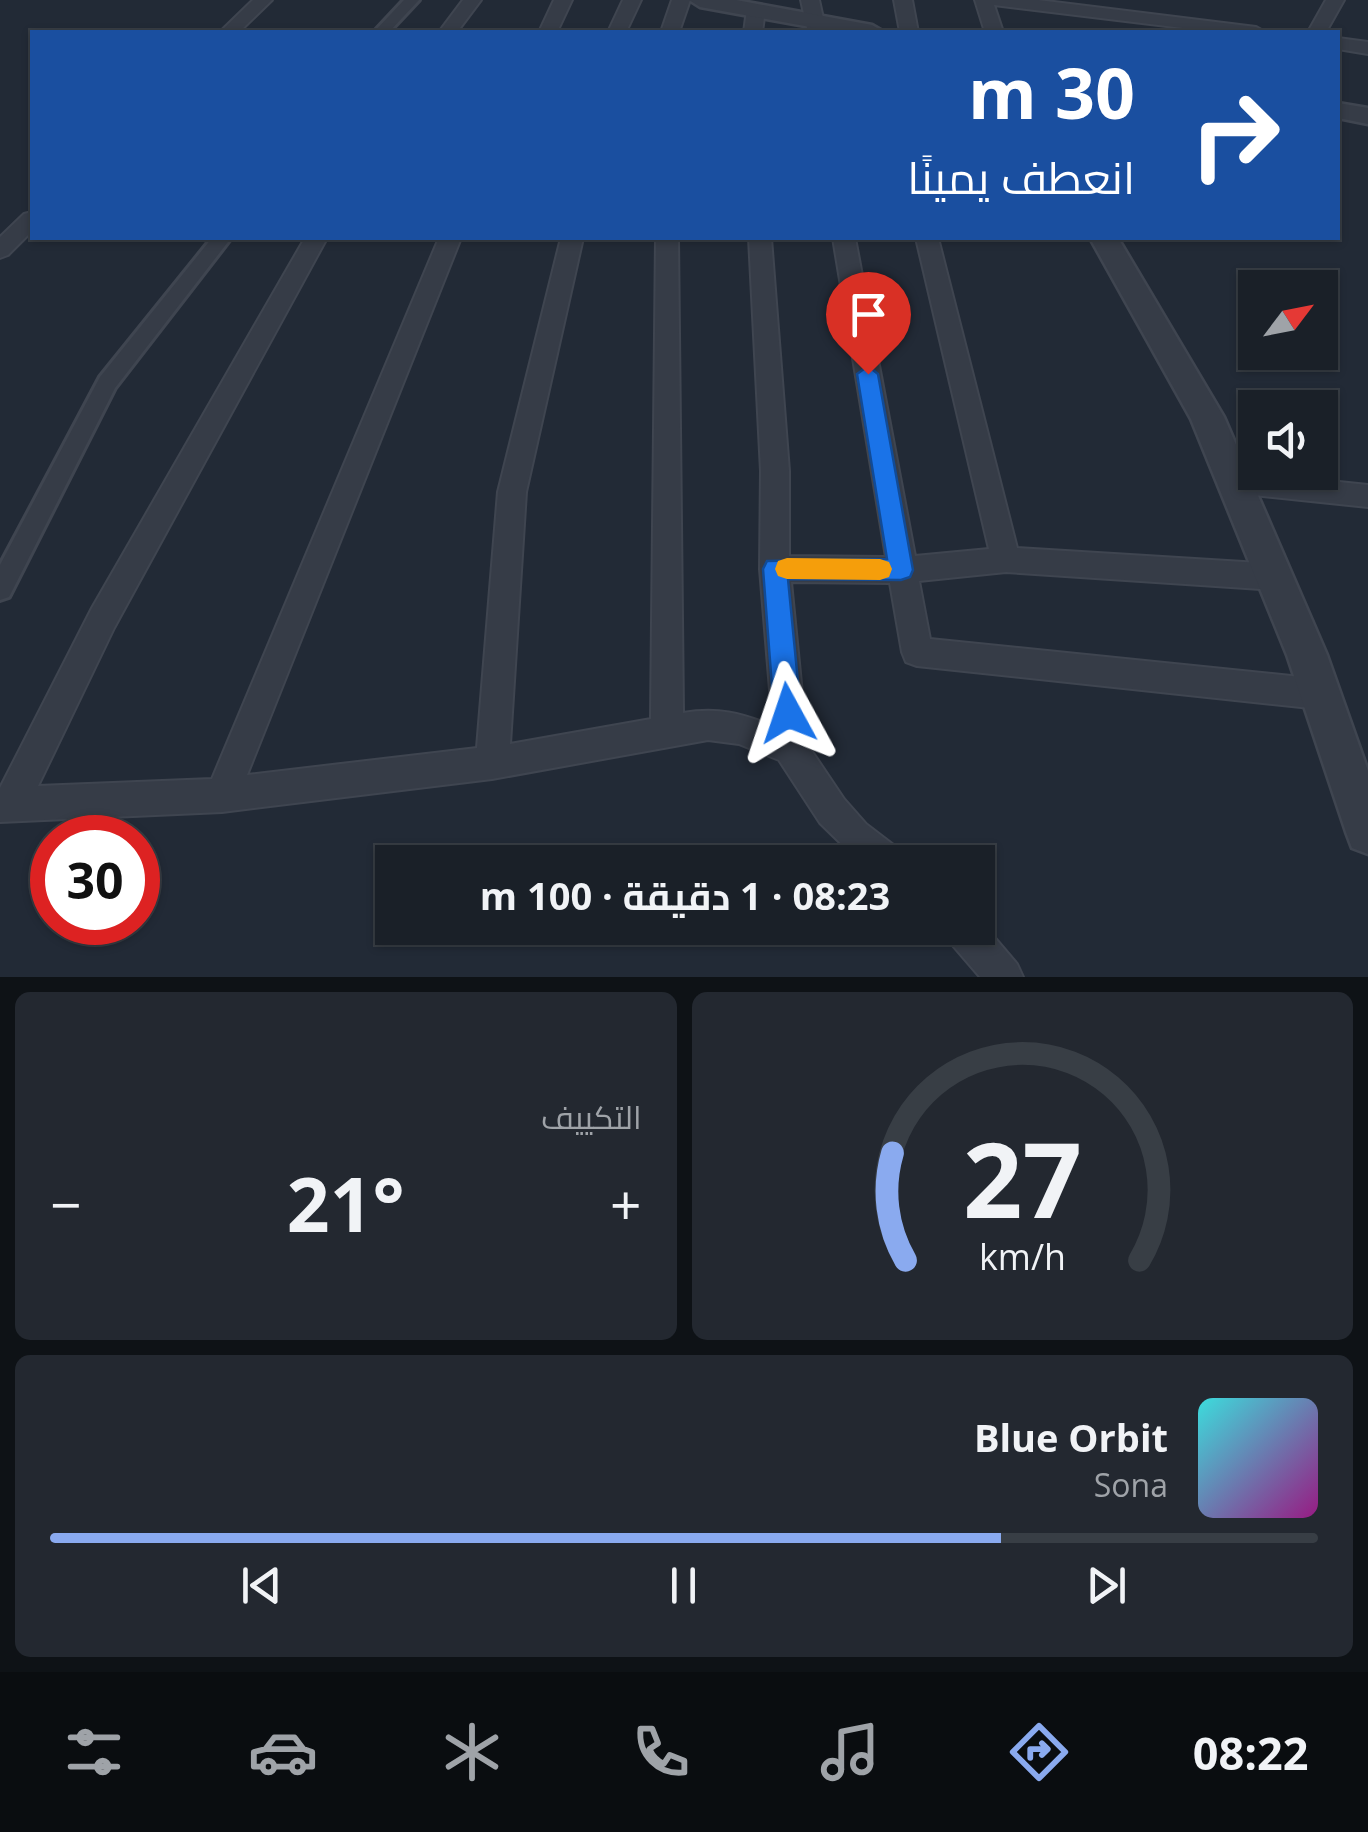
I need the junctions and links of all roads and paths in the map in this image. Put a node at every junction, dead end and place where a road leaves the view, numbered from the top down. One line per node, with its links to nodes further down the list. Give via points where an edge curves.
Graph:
1 (263, 0): 16 (street)
2 (412, 0): 17 (street)
3 (472, 0): 18 (street)
4 (564, 0): 19 (street)
5 (632, 0): 20 (street)
6 (682, 0): 21 (street)
7 (903, 0): 23 (street)
8 (984, 0): 24 (street)
9 (995, 0): 10 (street)
10 (1004, 0): 13 (street)
11 (1335, 0): 26 (street)
12 (711, 1): 15 (street)
13 (1104, 6): 25 (street)
14 (814, 18): 15 (street); 22 (street)
15 (755, 22)
16 (231, 30)
17 (383, 30)
18 (450, 30)
19 (549, 30)
20 (617, 30)
21 (671, 30)
22 (864, 30)
23 (909, 30)
24 (993, 30)
25 (1244, 30)
26 (1318, 30)
27 (1340, 44): 28 (street)
28 (1368, 48)
29 (1340, 110): 30 (street)
30 (1368, 116)
31 (30, 221): 41 (street)
32 (220, 240): 48 (street, via 107,383)
33 (315, 240): 54 (street)
34 (449, 240): 53 (street)
35 (572, 240): 52 (street, via 512,492)
36 (668, 240): 50 (street)
37 (760, 240): 45 (street)
38 (844, 240): 46 (street)
39 (927, 240): 44 (street)
40 (1105, 240): 42 (street, via 1207,417)
41 (0, 250)
42 (1235, 482): 43 (street); 47 (street)
43 (1368, 496)
44 (1006, 560): 46 (street); 47 (street)
45 (775, 569): 46 (street); 51 (street)
46 (901, 570): 49 (street, via 918,652)
47 (1275, 577): 49 (street)
48 (0, 588)
49 (1320, 694): 55 (street)
50 (667, 729): 51 (street, via 740,728); 52 (street)
51 (790, 749): 56 (street)
52 (492, 762): 53 (street)
53 (222, 795): 54 (street)
54 (6, 804)
55 (1368, 832)
56 (866, 845)
57 (977, 945): 58 (street)
58 (1004, 977)

